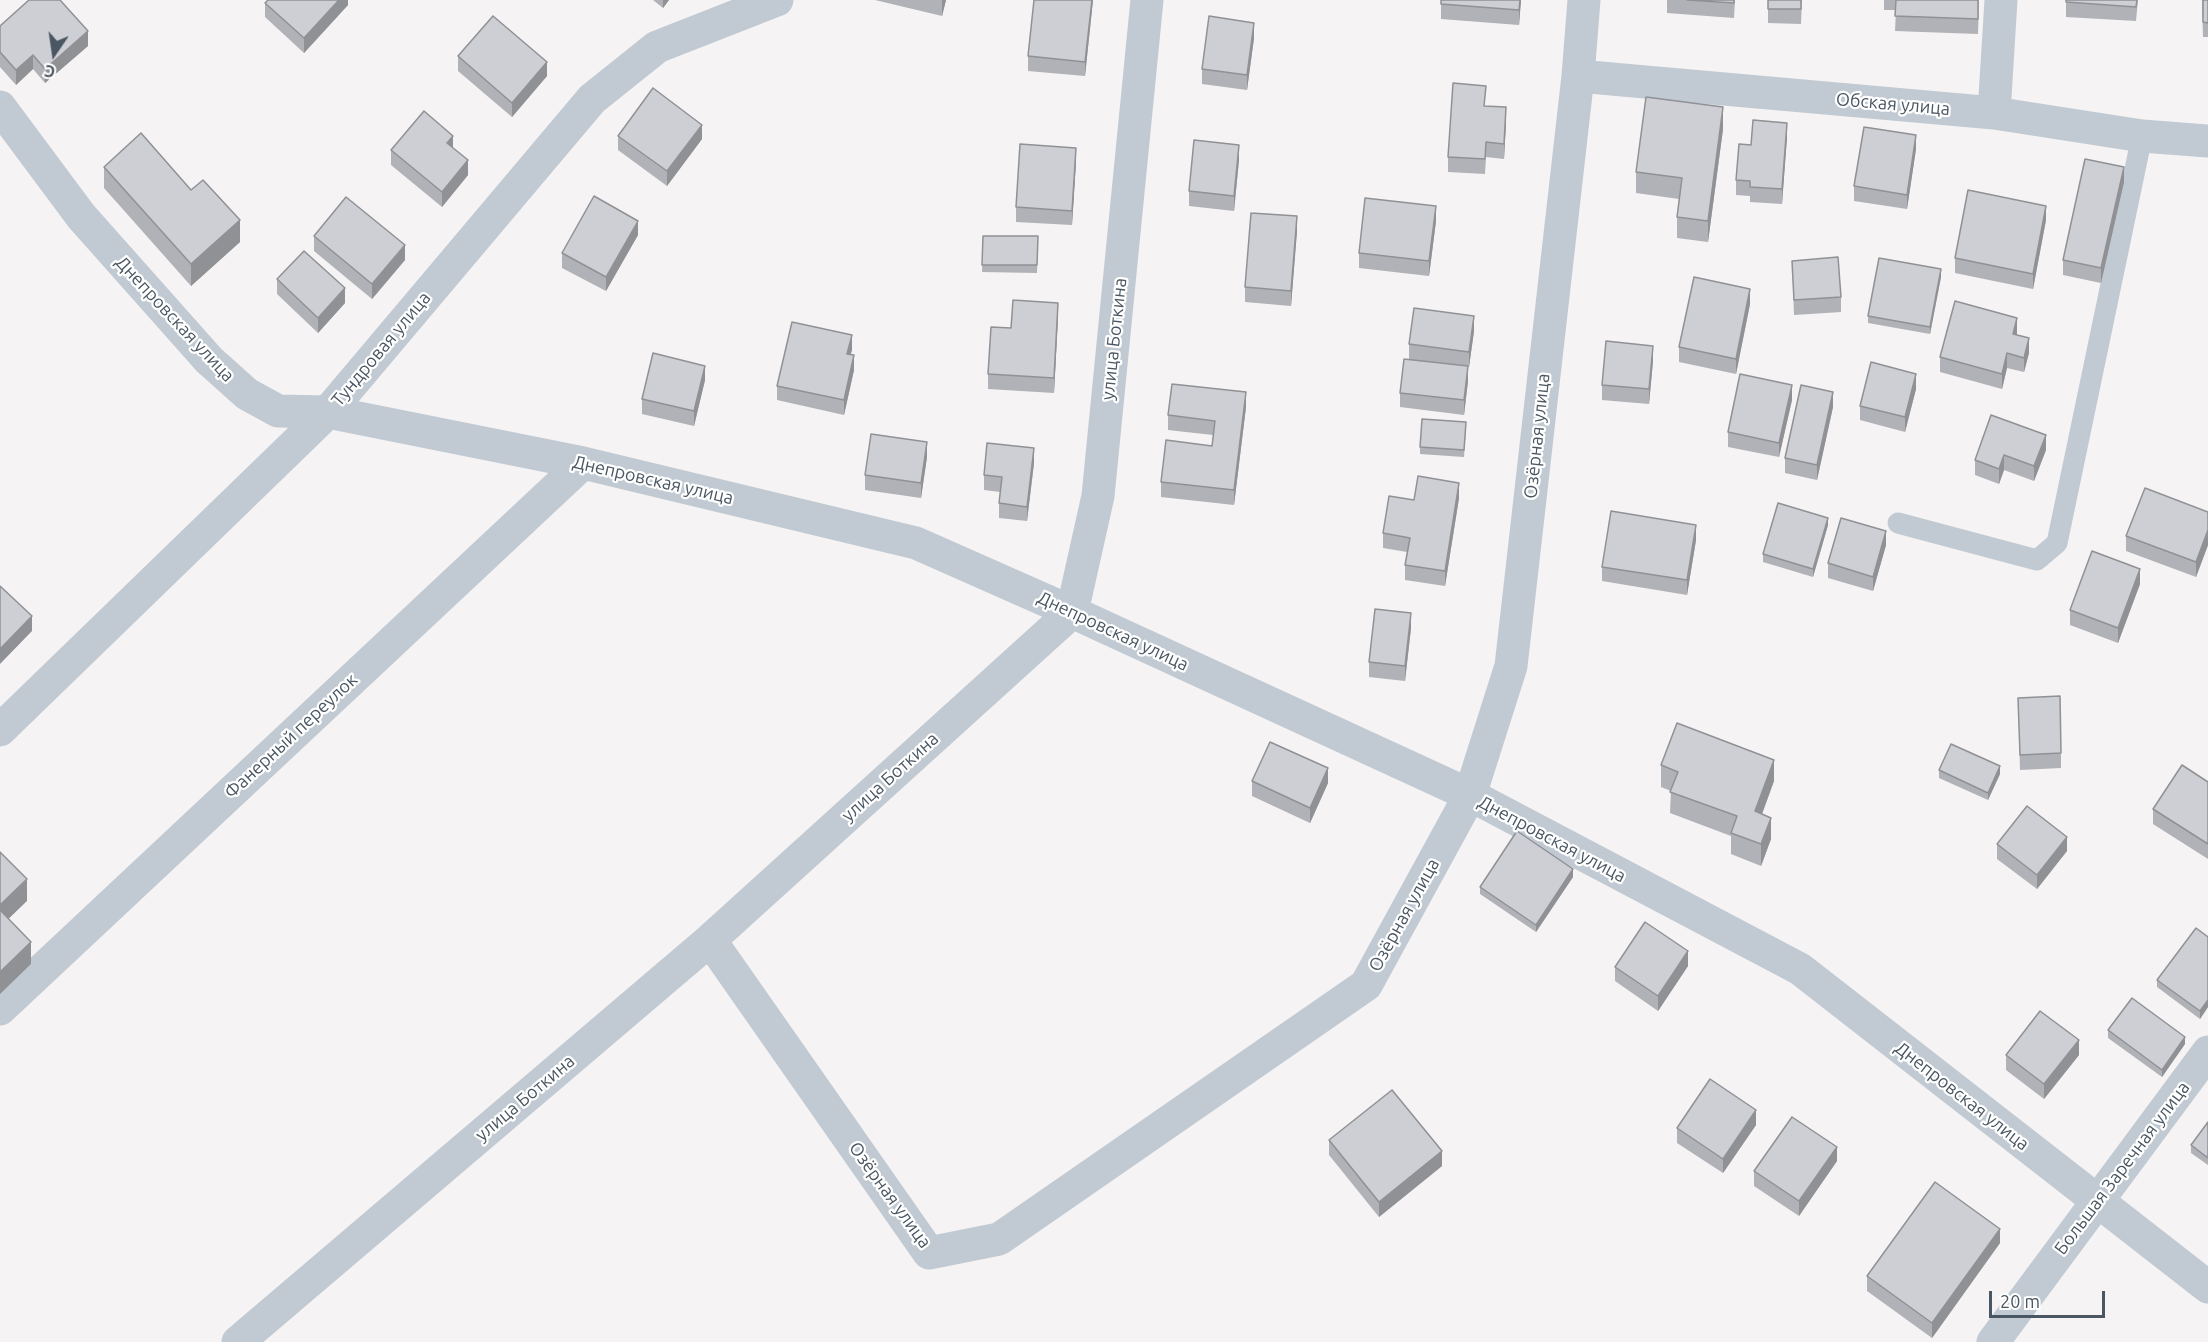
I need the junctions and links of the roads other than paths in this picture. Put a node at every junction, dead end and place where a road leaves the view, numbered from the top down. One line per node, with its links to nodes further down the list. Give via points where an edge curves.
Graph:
1 (777, 0): 10 (street, Тундровая улица, via 657,47 592,99)
2 (1147, 0): 13 (street, улица Боткина, via 1098,496)
3 (1584, 0): 5 (street, Озёрная улица)
4 (2001, 0): 7 (street)
5 (1578, 76): 7 (street, Обская улица); 15 (street, Озёрная улица, via 1511,666)
6 (0, 107): 10 (street, Днепровская улица, via 81,216 209,360 246,394 278,411)
7 (1994, 113): 8 (street, Обская улица)
8 (2142, 136): 9 (street, Обская улица); 12 (lane, via 2056,543 2037,560)
9 (2208, 141)
10 (328, 412): 11 (street, Днепровская улица); 14 (street, Тундровая улица)
11 (583, 463): 13 (street, Днепровская улица, via 916,543); 17 (street, Фанерный переулок)
12 (1898, 523)
13 (1072, 612): 15 (street, Днепровская улица); 16 (street, улица Боткина)
14 (0, 730)
15 (1470, 795): 16 (street, Озёрная улица, via 1366,985 999,1239 928,1253); 19 (street, Днепровская улица, via 1800,969)
16 (710, 940): 21 (street, улица Боткина)
17 (0, 1009)
18 (2208, 1052): 19 (street, Большая Заречная улица)
19 (2097, 1202): 20 (street, Днепровская улица); 22 (street, Большая Заречная улица)
20 (2208, 1287)
21 (238, 1342)
22 (1993, 1342)

